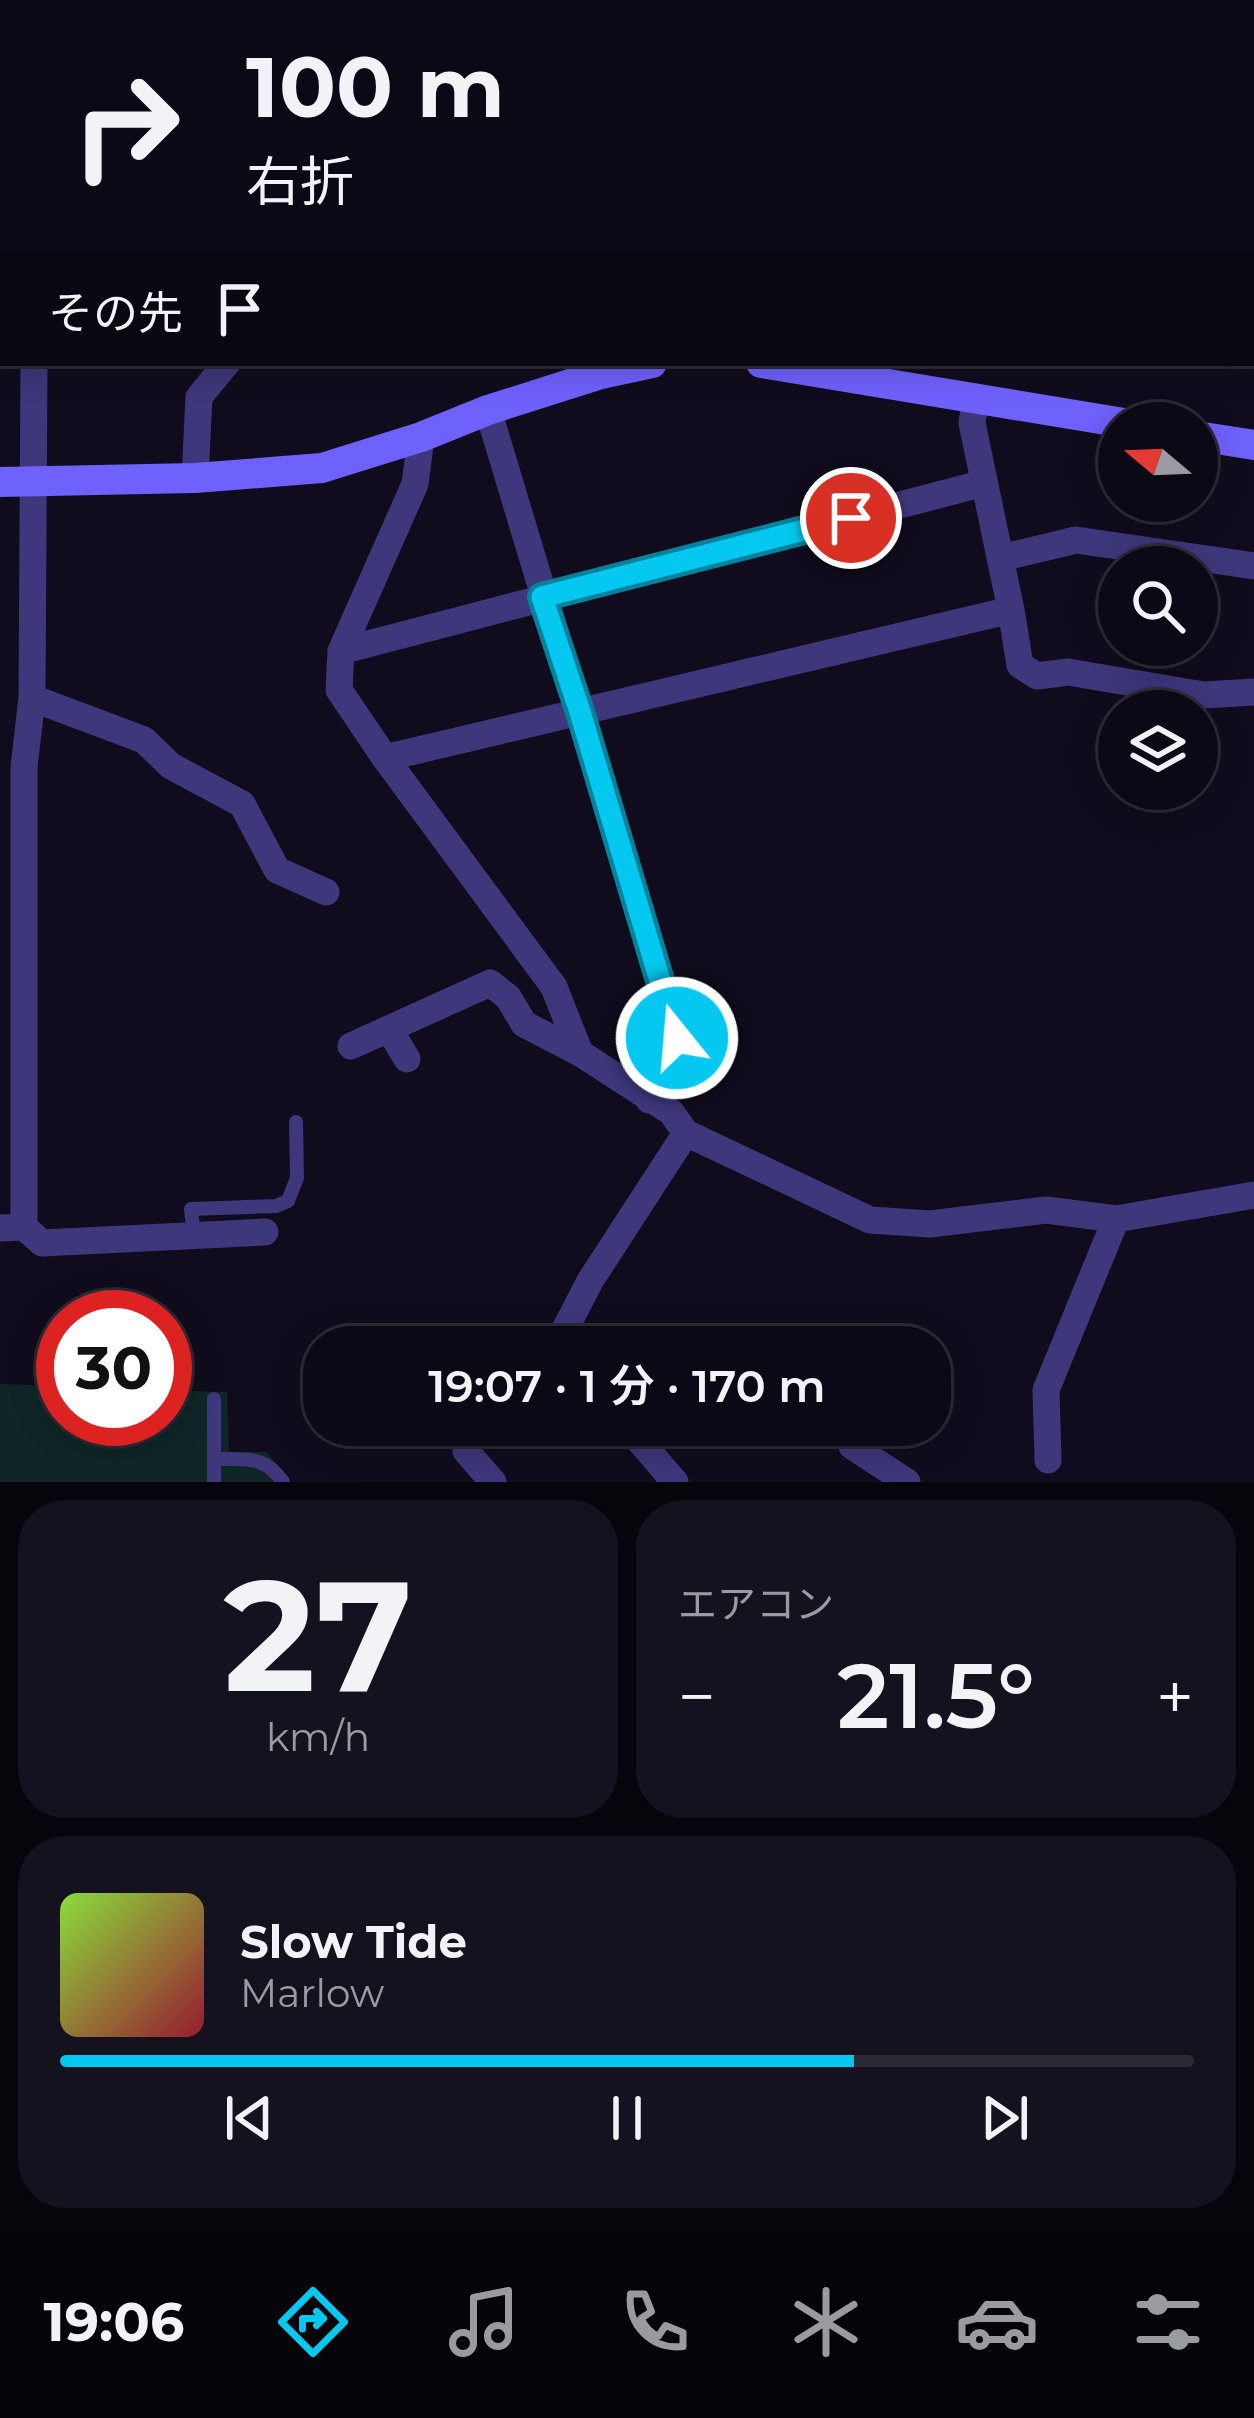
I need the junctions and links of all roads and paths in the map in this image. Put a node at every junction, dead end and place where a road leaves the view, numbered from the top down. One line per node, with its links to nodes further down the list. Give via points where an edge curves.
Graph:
1 (34, 366): 12 (street)
2 (225, 366): 11 (street, via 199,397)
3 (638, 366): 6 (street)
4 (779, 366): 5 (street)
5 (976, 398): 7 (street); 14 (street, via 972,423)
6 (488, 410): 8 (street); 17 (street)
7 (1098, 419)
8 (421, 437): 11 (street, via 322,468); 19 (street, via 415,484)
9 (1218, 439): 10 (street)
10 (1254, 445)
11 (195, 478): 12 (street)
12 (35, 480): 13 (street); 21 (street)
13 (0, 482)
14 (984, 483): 15 (street); 17 (street)
15 (1000, 558): 16 (street, via 1076,539); 18 (street)
16 (1254, 566)
17 (542, 597): 19 (street); 22 (street)
18 (1011, 610): 20 (street, via 1020,665 1037,676 1068,672 1204,695); 22 (street)
19 (341, 651): 23 (street, via 339,690)
20 (1254, 692)
21 (32, 698): 24 (street); 25 (street, via 145,740 171,766 242,804 277,870)
22 (580, 712): 23 (street); 30 (street, via 677,1038)
23 (385, 758): 28 (street, via 554,987)
24 (12, 767): 35 (street)
25 (326, 892)
26 (389, 1029): 27 (street); 28 (street, via 490,983 524,1024); 29 (street)
27 (351, 1046)
28 (580, 1053): 30 (street)
29 (407, 1059)
30 (649, 1100): 32 (street)
31 (296, 1122): 37 (lane, via 297,1178 288,1201 190,1209)
32 (686, 1133): 34 (street, via 870,1220 930,1224 1046,1210); 38 (street)
33 (1254, 1195): 34 (street)
34 (1116, 1219): 44 (street, via 1046,1390)
35 (12, 1227): 37 (street, via 42,1244)
36 (265, 1232): 37 (street)
37 (194, 1236)
38 (567, 1326)
39 (214, 1400): 43 (lane)
40 (467, 1446): 47 (street)
41 (644, 1446): 48 (street)
42 (852, 1446): 49 (street)
43 (214, 1459): 45 (lane); 46 (lane, via 264,1461)
44 (1048, 1460)
45 (214, 1482)
46 (283, 1482)
47 (493, 1482)
48 (675, 1482)
49 (904, 1482)

